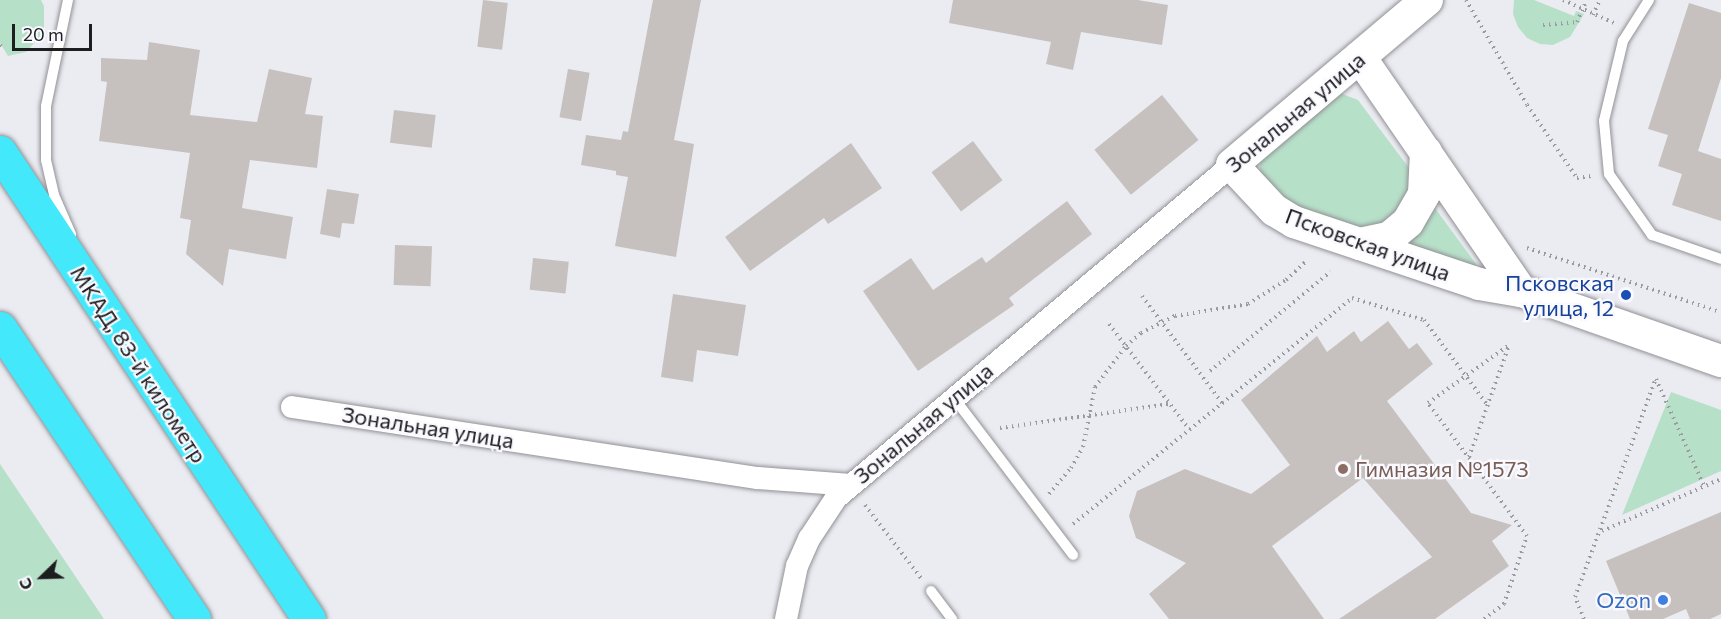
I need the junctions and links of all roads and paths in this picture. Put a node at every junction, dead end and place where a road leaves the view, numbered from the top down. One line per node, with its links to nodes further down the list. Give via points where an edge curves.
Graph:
1 (68, 0): 25 (lane, via 46,106 46,160 54,195)
2 (1428, 0): 12 (street, Зональная улица)
3 (1466, 0): 16 (path, via 1527,105 1577,178)
4 (1563, 0): 8 (path)
5 (1587, 0): 8 (path)
6 (1600, 0): 9 (path)
7 (1649, 0): 16 (lane, via 1623,41 1604,121)
8 (1582, 9): 9 (path); 11 (path, via 1577,22)
9 (1593, 15): 10 (path, via 1619,25)
10 (1620, 17)
11 (1543, 25)
12 (1360, 57): 14 (street); 15 (street, Зональная улица)
13 (0, 152): 25 (highway, МКАД, 83-й километр)
14 (1426, 152): 17 (street, via 1424,194 1408,222 1389,238); 22 (street)
15 (1232, 165): 17 (street, Псковская улица, via 1274,210 1294,222); 33 (street, Зональная улица)
16 (1609, 174): 19 (lane, via 1652,235)
17 (1360, 244): 22 (street, Псковская улица, via 1479,284)
18 (1520, 246): 24 (path)
19 (1721, 259)
20 (1305, 262): 26 (path, via 1287,280 1248,304 1193,311)
21 (1330, 272): 31 (path)
22 (1521, 291): 30 (street, Псковская улица)
23 (1142, 296): 26 (path)
24 (1717, 311)
25 (109, 320): 51 (highway, МКАД, 83-й километр)
26 (1161, 322): 29 (path); 34 (path)
27 (1109, 324): 29 (path)
28 (0, 328): 50 (highway)
29 (1126, 346): 35 (path); 38 (path, via 1095,387)
30 (1721, 361)
31 (1210, 371)
32 (1466, 376): 34 (path, via 1424,320 1352,298); 36 (path); 36 (path, via 1509,345); 41 (path, via 1428,403)
33 (954, 398): 40 (lane); 43 (street, Зональная улица)
34 (1222, 403): 39 (path)
35 (1169, 404): 38 (path); 39 (path)
36 (1488, 406): 41 (path)
37 (292, 407): 43 (street, Зональная улица, via 758,478)
38 (1088, 416): 40 (path); 45 (path, via 1083,447 1071,468)
39 (1190, 429): 47 (path)
40 (981, 431): 45 (lane)
41 (1469, 458): 54 (path, via 1527,536 1504,604)
42 (1721, 479): 44 (path)
43 (851, 485): 49 (path); 52 (street, via 831,505 809,539 790,590)
44 (1704, 486): 46 (path); 46 (path, via 1656,378)
45 (1036, 506): 47 (lane)
46 (1602, 532): 55 (path, via 1575,597)
47 (1059, 536): 48 (lane)
48 (1073, 555)
49 (931, 591): 53 (lane)
50 (194, 619)
51 (309, 619)
52 (786, 619)
53 (952, 619)
54 (1484, 619)
55 (1584, 619)

